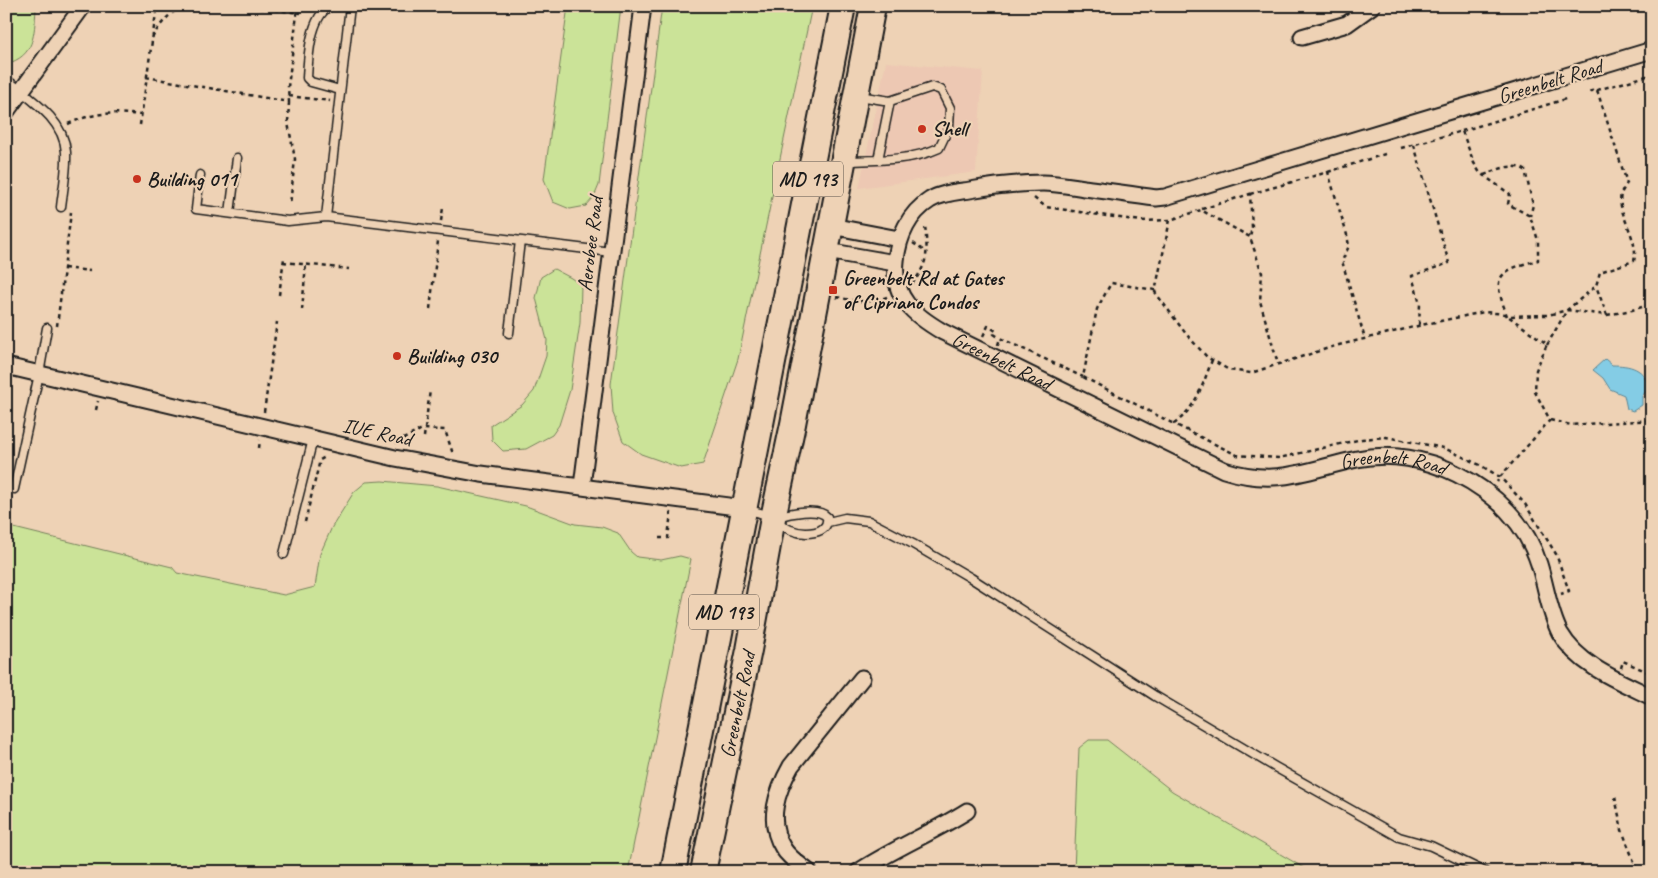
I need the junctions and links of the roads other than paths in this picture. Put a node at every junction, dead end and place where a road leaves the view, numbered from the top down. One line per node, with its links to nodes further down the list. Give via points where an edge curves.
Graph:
1 (83, 6): 12 (street)
2 (330, 6): 11 (lane, via 316,22 307,78)
3 (350, 6): 11 (lane)
4 (643, 6): 27 (street, Aerobee Road)
5 (842, 6): 36 (main road, Greenbelt Road / MD 193)
6 (873, 6): 13 (main road, Greenbelt Road / MD 193)
7 (1372, 6): 8 (street, via 1347,24)
8 (1302, 37)
9 (1652, 50): 24 (street, Greenbelt Road, via 1165,197 1044,183 953,193 923,206 905,226)
10 (6, 79): 12 (lane)
11 (340, 90): 22 (lane)
12 (21, 92): 15 (street); 20 (lane, via 52,119 64,141 66,153)
13 (856, 96): 14 (lane); 18 (main road, Greenbelt Road / MD 193)
14 (890, 102): 17 (lane); 17 (lane, via 932,87 941,90 950,108 949,127 939,148 917,155)
15 (6, 112)
16 (237, 158): 21 (lane)
17 (878, 160): 18 (lane)
18 (843, 161): 23 (main road, Greenbelt Road / MD 193)
19 (200, 175): 21 (lane, via 196,209)
20 (61, 207)
21 (230, 213): 22 (lane, via 288,221)
22 (326, 217): 25 (lane)
23 (831, 226): 24 (street); 26 (main road, Greenbelt Road / MD 193)
24 (905, 240): 28 (street, Greenbelt Road)
25 (520, 241): 27 (lane); 30 (lane)
26 (826, 251): 28 (street); 37 (main road, Greenbelt Road / MD 193)
27 (610, 252): 34 (street, Aerobee Road)
28 (895, 263): 41 (street, Greenbelt Road, via 896,276 912,310 922,320 1224,470 1247,476 1281,477 1358,459 1387,456 1420,461 1456,474 1490,494 1524,532 1539,564 1560,633 1577,653 1605,674)
29 (47, 328): 32 (lane)
30 (509, 333)
31 (6, 366): 32 (street, IUE Road)
32 (39, 374): 33 (street, IUE Road); 35 (lane)
33 (313, 439): 34 (street, IUE Road, via 481,474); 39 (lane)
34 (582, 486): 36 (street, IUE Road)
35 (14, 489)
36 (744, 508): 37 (lane); 43 (main road, Greenbelt Road / MD 193)
37 (773, 518): 38 (lane, via 790,513 817,512 825,514); 38 (lane, via 793,532 823,530); 44 (main road, Greenbelt Road / MD 193)
38 (828, 522): 47 (lane, via 845,518 869,521 913,544 1275,767 1399,837 1431,846)
39 (284, 554)
40 (862, 678): 45 (street, via 791,766 776,799 776,832 783,848)
41 (1652, 698)
42 (968, 811): 46 (street)
43 (673, 872)
44 (703, 872)
45 (809, 872)
46 (858, 872)
47 (1485, 872)

